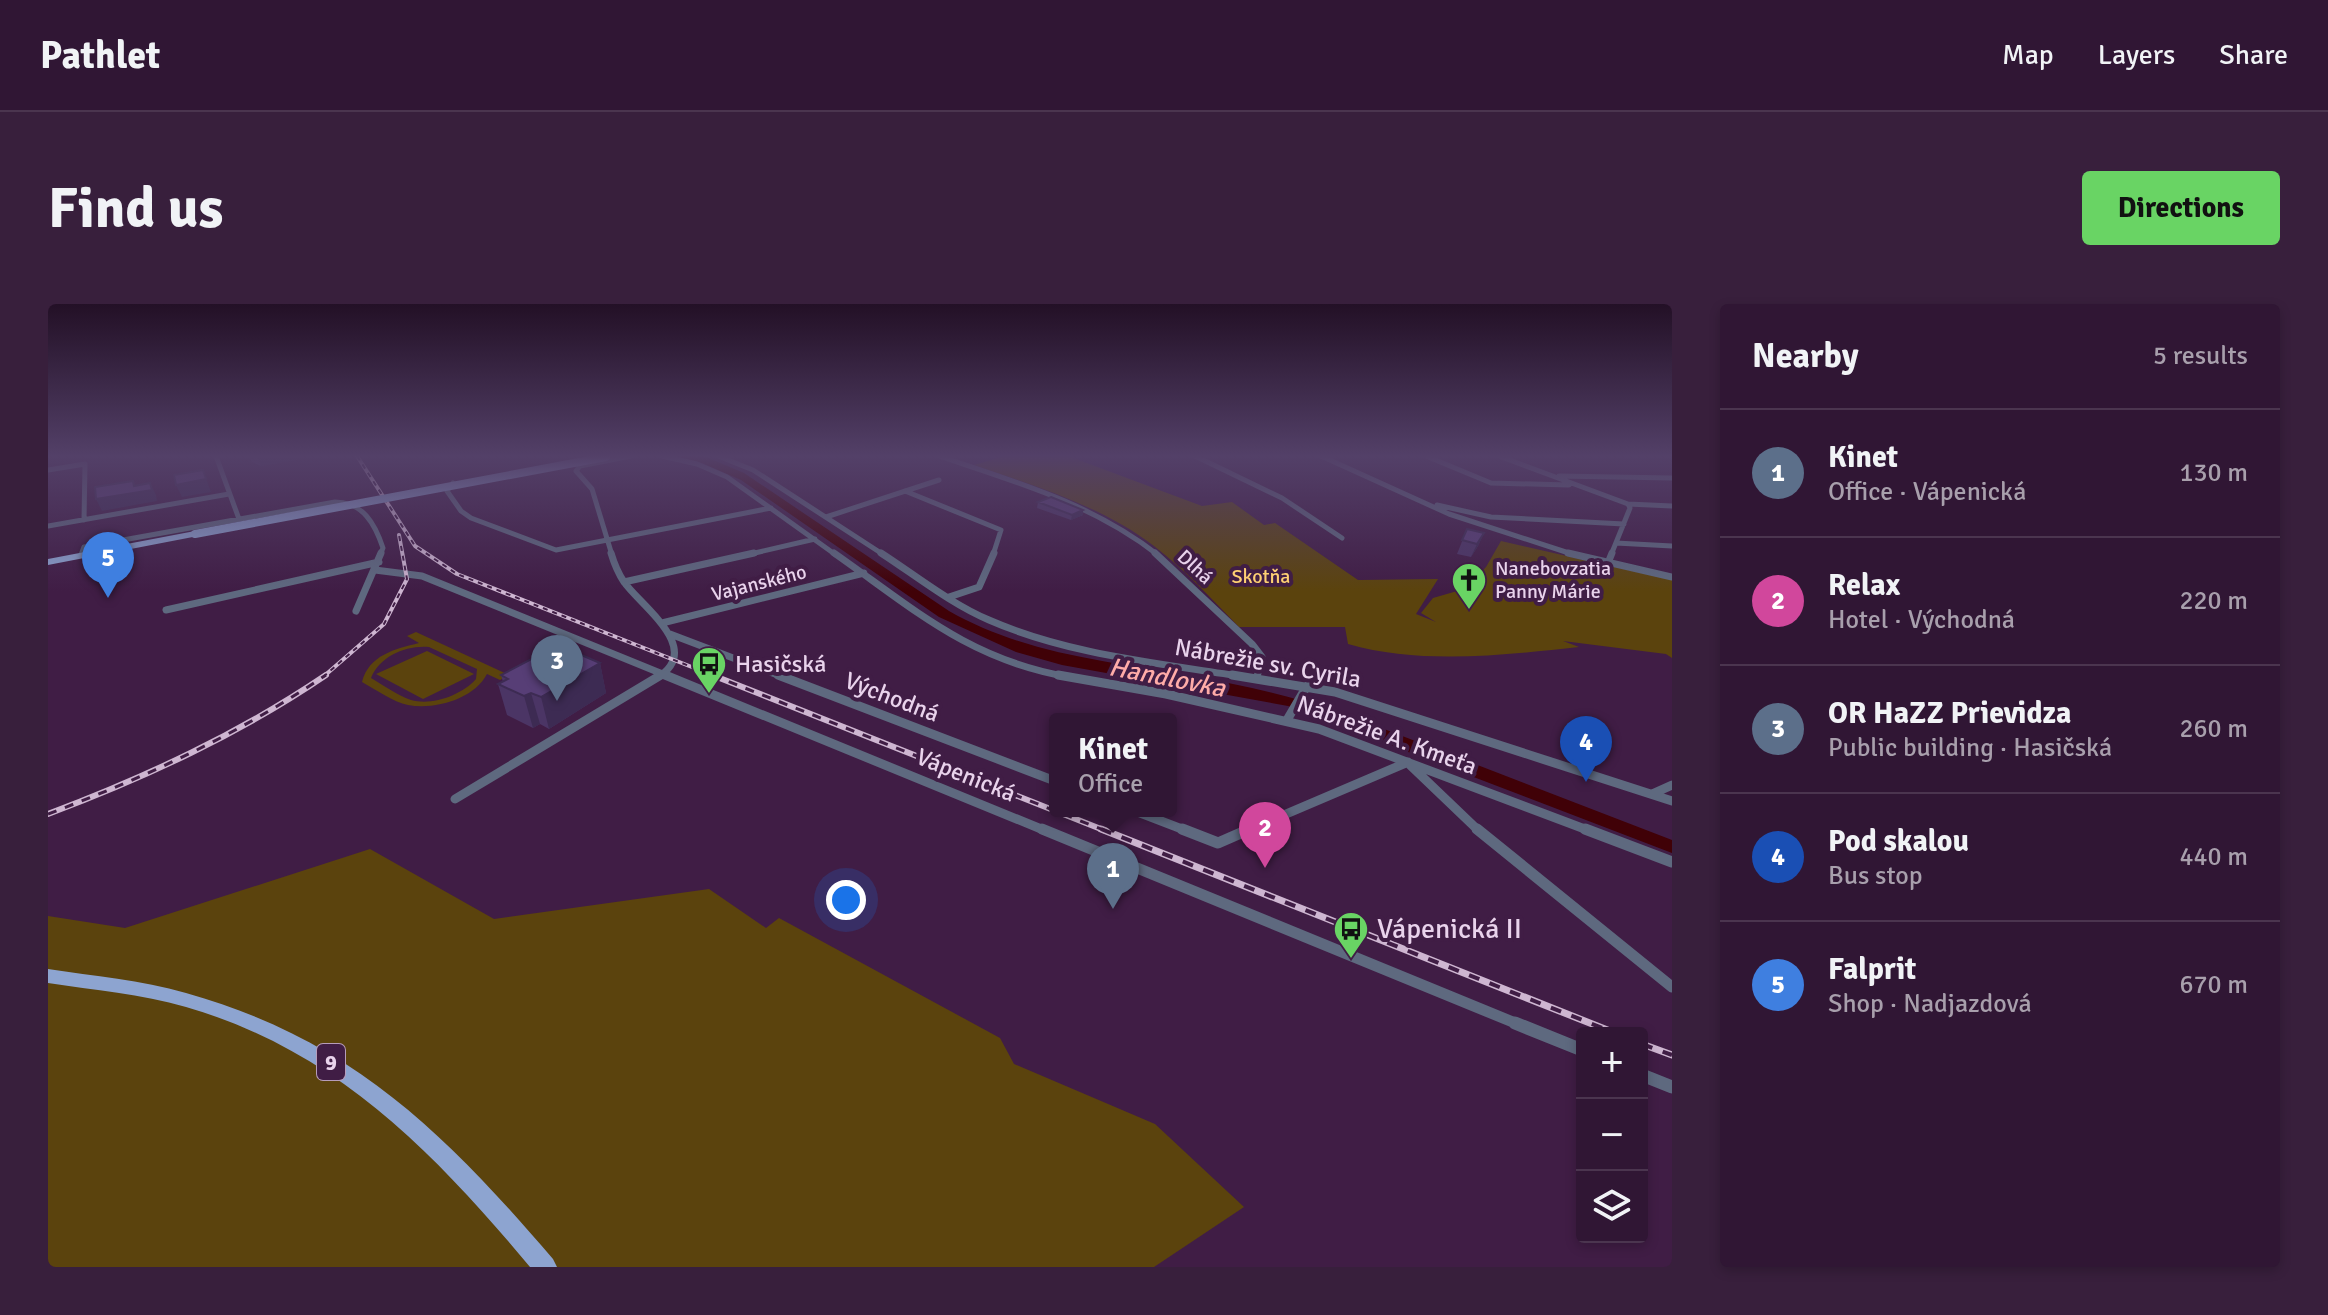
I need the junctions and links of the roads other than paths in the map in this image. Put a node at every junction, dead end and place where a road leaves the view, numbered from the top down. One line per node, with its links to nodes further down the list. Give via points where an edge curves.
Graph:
1 (84, 501): 21 (street)
2 (190, 501): 21 (street)
3 (232, 501): 20 (street)
4 (376, 501): 30 (main road, bridge)
5 (454, 501): 26 (street, via 471,518 545,548 570,549)
6 (596, 501): 26 (street)
7 (761, 501): 18 (street, Nábrežie A. Kmeťa)
8 (801, 501): 19 (street, Nábrežie sv. Cyrila)
9 (875, 501): 19 (street)
10 (931, 501): 38 (street, via 1002,532 979,587)
11 (1064, 501): 44 (street, Dlhá, via 1120,528 1165,560 1262,657)
12 (1286, 501): 24 (street)
13 (1417, 501): 33 (street, via 1499,533)
14 (1419, 501): 23 (street, via 1491,517)
15 (1620, 501): 16 (street)
16 (1628, 504): 17 (street); 23 (street)
17 (1672, 506)
18 (771, 508): 25 (street, Nábrežie A. Kmeťa); 26 (street)
19 (826, 517): 38 (street, Nábrežie sv. Cyrila)
20 (239, 519): 30 (street, via 84,547); 32 (street, via 355,503 382,544)
21 (84, 520): 22 (street)
22 (48, 526)
23 (1623, 527): 27 (street); 28 (street)
24 (1342, 538)
25 (815, 539): 35 (street, Nábrežie A. Kmeťa); 37 (street)
26 (609, 540): 37 (street)
27 (1616, 543): 28 (street); 33 (street)
28 (1652, 545): 29 (street)
29 (1672, 546)
30 (81, 555): 31 (main road)
31 (48, 562)
32 (379, 562): 34 (street); 39 (street)
33 (1608, 563): 36 (street)
34 (375, 570): 40 (street); 43 (street, Vápenická, via 422,576)
35 (864, 573): 41 (street, Vajanského); 46 (street, Nábrežie A. Kmeťa, via 954,638 1011,664)
36 (1672, 577)
37 (624, 582): 41 (street)
38 (949, 597): 44 (street, Nábrežie sv. Cyrila, via 1035,638)
39 (166, 610)
40 (356, 611)
41 (662, 623): 42 (street)
42 (670, 634): 43 (street, via 675,650); 48 (street, Východná)
43 (663, 674): 51 (street); 59 (street, Vápenická)
44 (1257, 677): 45 (street, Nábrežie sv. Cyrila)
45 (1305, 690): 46 (street); 50 (street, Nábrežie sv. Cyrila, via 1367,701)
46 (1289, 717): 47 (street, Nábrežie A. Kmeťa)
47 (1408, 762): 53 (street, via 1218,843); 54 (street, Nábrežie A. Kmeťa); 55 (street, via 1462,817)
48 (1049, 779)
49 (1672, 785): 50 (street)
50 (1652, 794): 52 (street, Nábrežie sv. Cyrila)
51 (455, 799)
52 (1672, 801)
53 (1151, 817)
54 (1672, 862)
55 (1653, 972): 57 (street); 58 (street)
56 (48, 976): 62 (main road, 9, via 187,1001 270,1031 337,1066 434,1142)
57 (1672, 978)
58 (1672, 987)
59 (1576, 1048)
60 (1648, 1077): 61 (street)
61 (1672, 1087)
62 (545, 1267)

